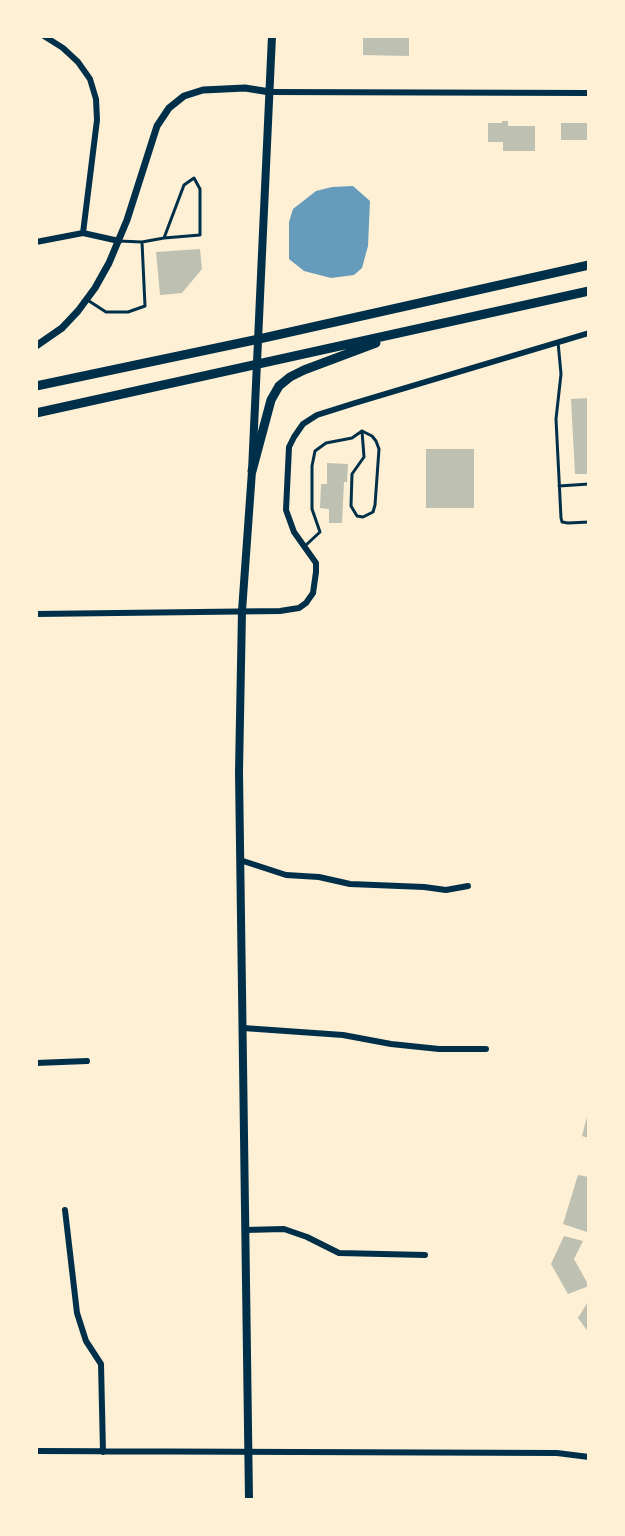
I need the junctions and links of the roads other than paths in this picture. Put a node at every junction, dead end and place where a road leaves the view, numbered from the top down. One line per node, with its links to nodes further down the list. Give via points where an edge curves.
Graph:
1 (44, 36): 5 (street, via 78,62 96,99)
2 (272, 36): 3 (main road)
3 (270, 92): 4 (street); 7 (street, via 203,90 169,108 157,126); 15 (main road)
4 (589, 93)
5 (83, 233): 7 (street); 8 (street)
6 (164, 238): 6 (lane, via 184,185 194,178 200,189 200,235); 9 (lane)
7 (119, 241): 9 (lane); 12 (street)
8 (36, 242)
9 (142, 242): 12 (lane, via 145,306 106,312)
10 (589, 265): 15 (main road)
11 (589, 291): 13 (main road)
12 (86, 300): 17 (street, via 62,328)
13 (410, 330): 18 (main road); 22 (main road, via 304,370 279,386)
14 (589, 333): 16 (street)
15 (259, 339): 18 (main road); 19 (main road)
16 (558, 342): 24 (lane); 26 (street, via 308,419 289,447 286,510)
17 (36, 346)
18 (257, 364): 20 (main road); 22 (main road)
19 (36, 386)
20 (36, 413)
21 (362, 431): 21 (lane, via 379,449 375,505 363,517 351,506 352,474 364,457); 26 (lane, via 315,451 312,509 320,532)
22 (252, 471): 27 (main road)
23 (589, 484): 24 (lane)
24 (559, 486): 25 (lane, via 562,522)
25 (589, 522)
26 (305, 547): 27 (street, via 316,563 313,593 306,603 290,610)
27 (242, 611): 28 (street); 29 (main road)
28 (36, 614)
29 (240, 860): 30 (street, via 286,875 350,884 446,890); 31 (main road)
30 (468, 886)
31 (243, 1028): 32 (street, via 439,1049); 36 (main road)
32 (486, 1049)
33 (87, 1061): 34 (street)
34 (36, 1063)
35 (65, 1210): 39 (street, via 77,1313 101,1364)
36 (245, 1230): 37 (street, via 284,1229 339,1253); 40 (main road)
37 (425, 1255)
38 (36, 1451): 39 (street)
39 (103, 1452): 40 (street)
40 (249, 1452): 41 (street); 42 (main road)
41 (589, 1457)
42 (249, 1500)

